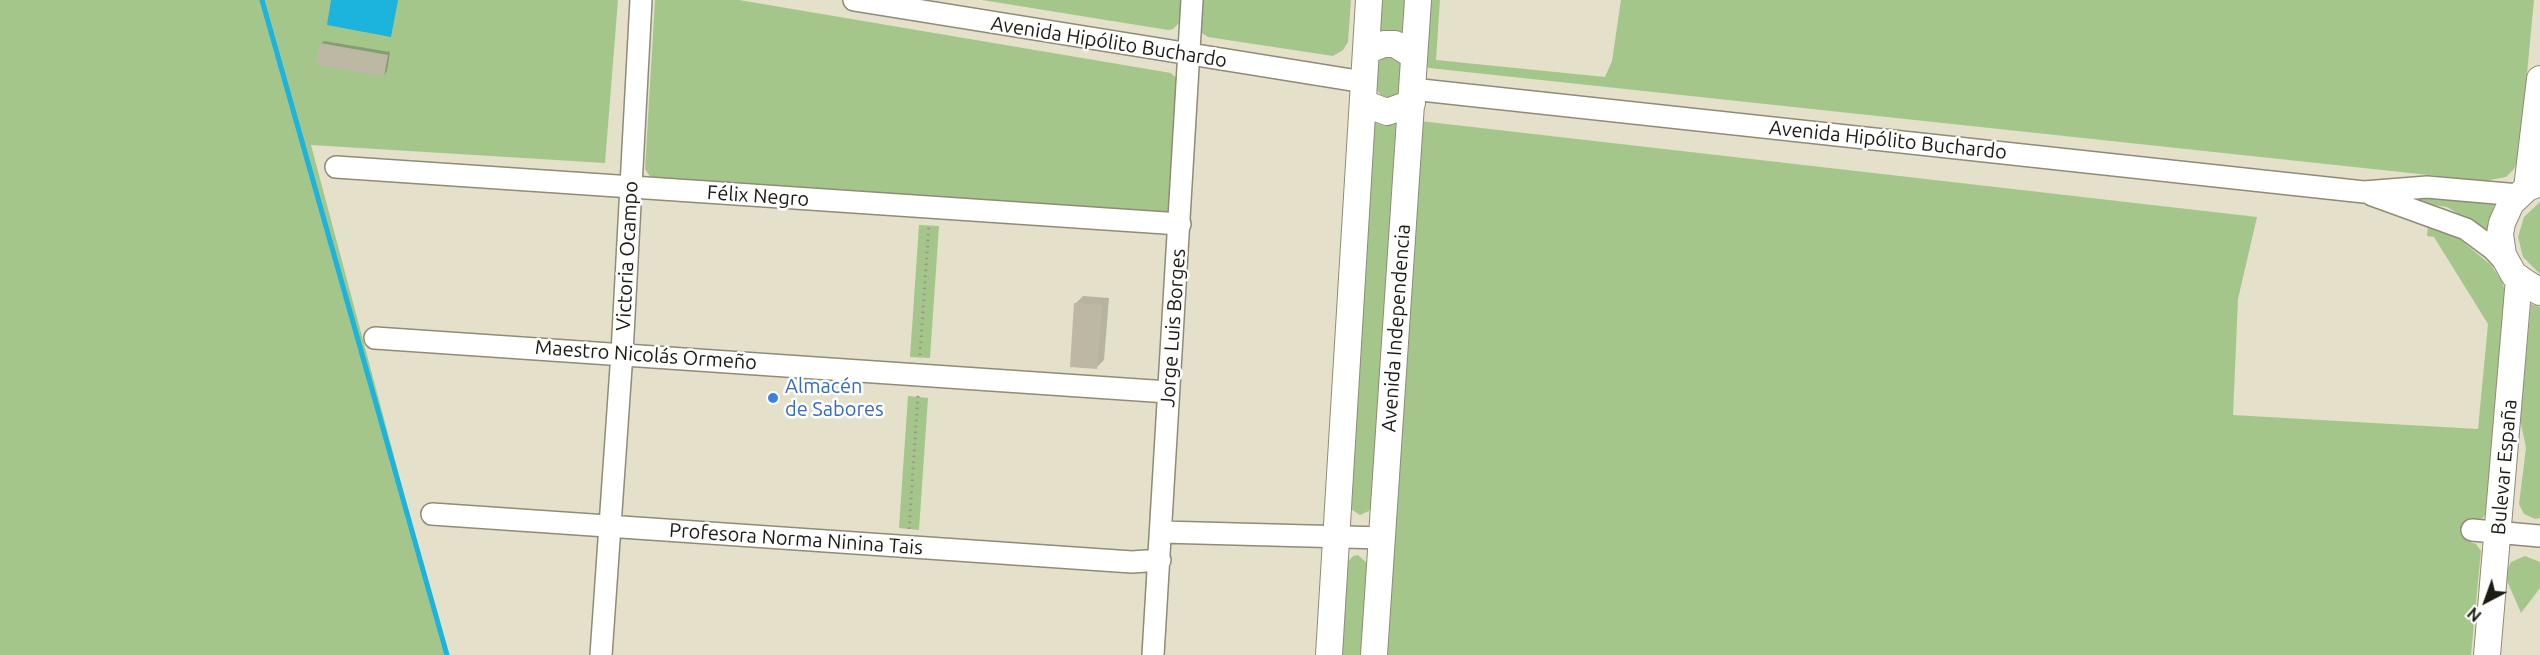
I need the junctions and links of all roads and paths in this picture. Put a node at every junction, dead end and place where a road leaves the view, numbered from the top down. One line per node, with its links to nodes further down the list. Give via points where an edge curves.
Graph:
1 (641, 0): 13 (street, Victoria Ocampo)
2 (854, 0): 7 (street, Avenida Hipólito Buchardo)
3 (1192, 0): 7 (street, Jorge Luis Borges)
4 (1369, 0): 6 (main road)
5 (1418, 0): 8 (main road, Avenida Independencia)
6 (1366, 51): 8 (main road, via 1395,44); 10 (main road)
7 (1188, 55): 10 (street, Avenida Hipólito Buchardo); 17 (street, Jorge Luis Borges)
8 (1414, 56): 11 (main road, Avenida Independencia)
9 (2540, 80): 14 (main road)
10 (1364, 91): 11 (main road, via 1371,106 1387,112); 29 (main road)
11 (1412, 96): 15 (street, Avenida Hipólito Buchardo); 30 (main road, Avenida Independencia)
12 (336, 167): 13 (street, Félix Negro)
13 (631, 187): 16 (street, Félix Negro); 20 (street, Victoria Ocampo)
14 (2529, 189): 15 (street, Avenida Hipólito Buchardo, via 2427,187); 18 (main road, Bulevar España, via 2502,223 2501,244)
15 (2364, 192): 18 (street, Avenida Hipólito Buchardo, via 2466,229)
16 (930, 208): 17 (street, Félix Negro); 21 (path)
17 (1180, 224): 22 (street, Jorge Luis Borges)
18 (2522, 278): 27 (main road, Bulevar España)
19 (375, 338): 20 (street, Maestro Nicolás Ormeño)
20 (622, 353): 21 (street, Maestro Nicolás Ormeño); 24 (street, Victoria Ocampo)
21 (919, 375): 22 (street, Maestro Nicolás Ormeño); 31 (path)
22 (1168, 392): 26 (street, Jorge Luis Borges)
23 (432, 514): 24 (street, Profesora Norma Ninina Tais)
24 (609, 525): 31 (street, Profesora Norma Ninina Tais); 33 (street, Victoria Ocampo)
25 (2472, 530): 27 (street)
26 (1162, 532): 29 (street); 32 (street, Jorge Luis Borges)
27 (2498, 532): 28 (street); 37 (main road, Bulevar España)
28 (2540, 536)
29 (1337, 537): 30 (street); 35 (main road)
30 (1382, 538): 36 (main road, Avenida Independencia)
31 (908, 546): 32 (street, Profesora Norma Ninina Tais, via 1132,562)
32 (1160, 560): 34 (street, Jorge Luis Borges)
33 (601, 655)
34 (1153, 655)
35 (1329, 655)
36 (1374, 655)
37 (2487, 655)

